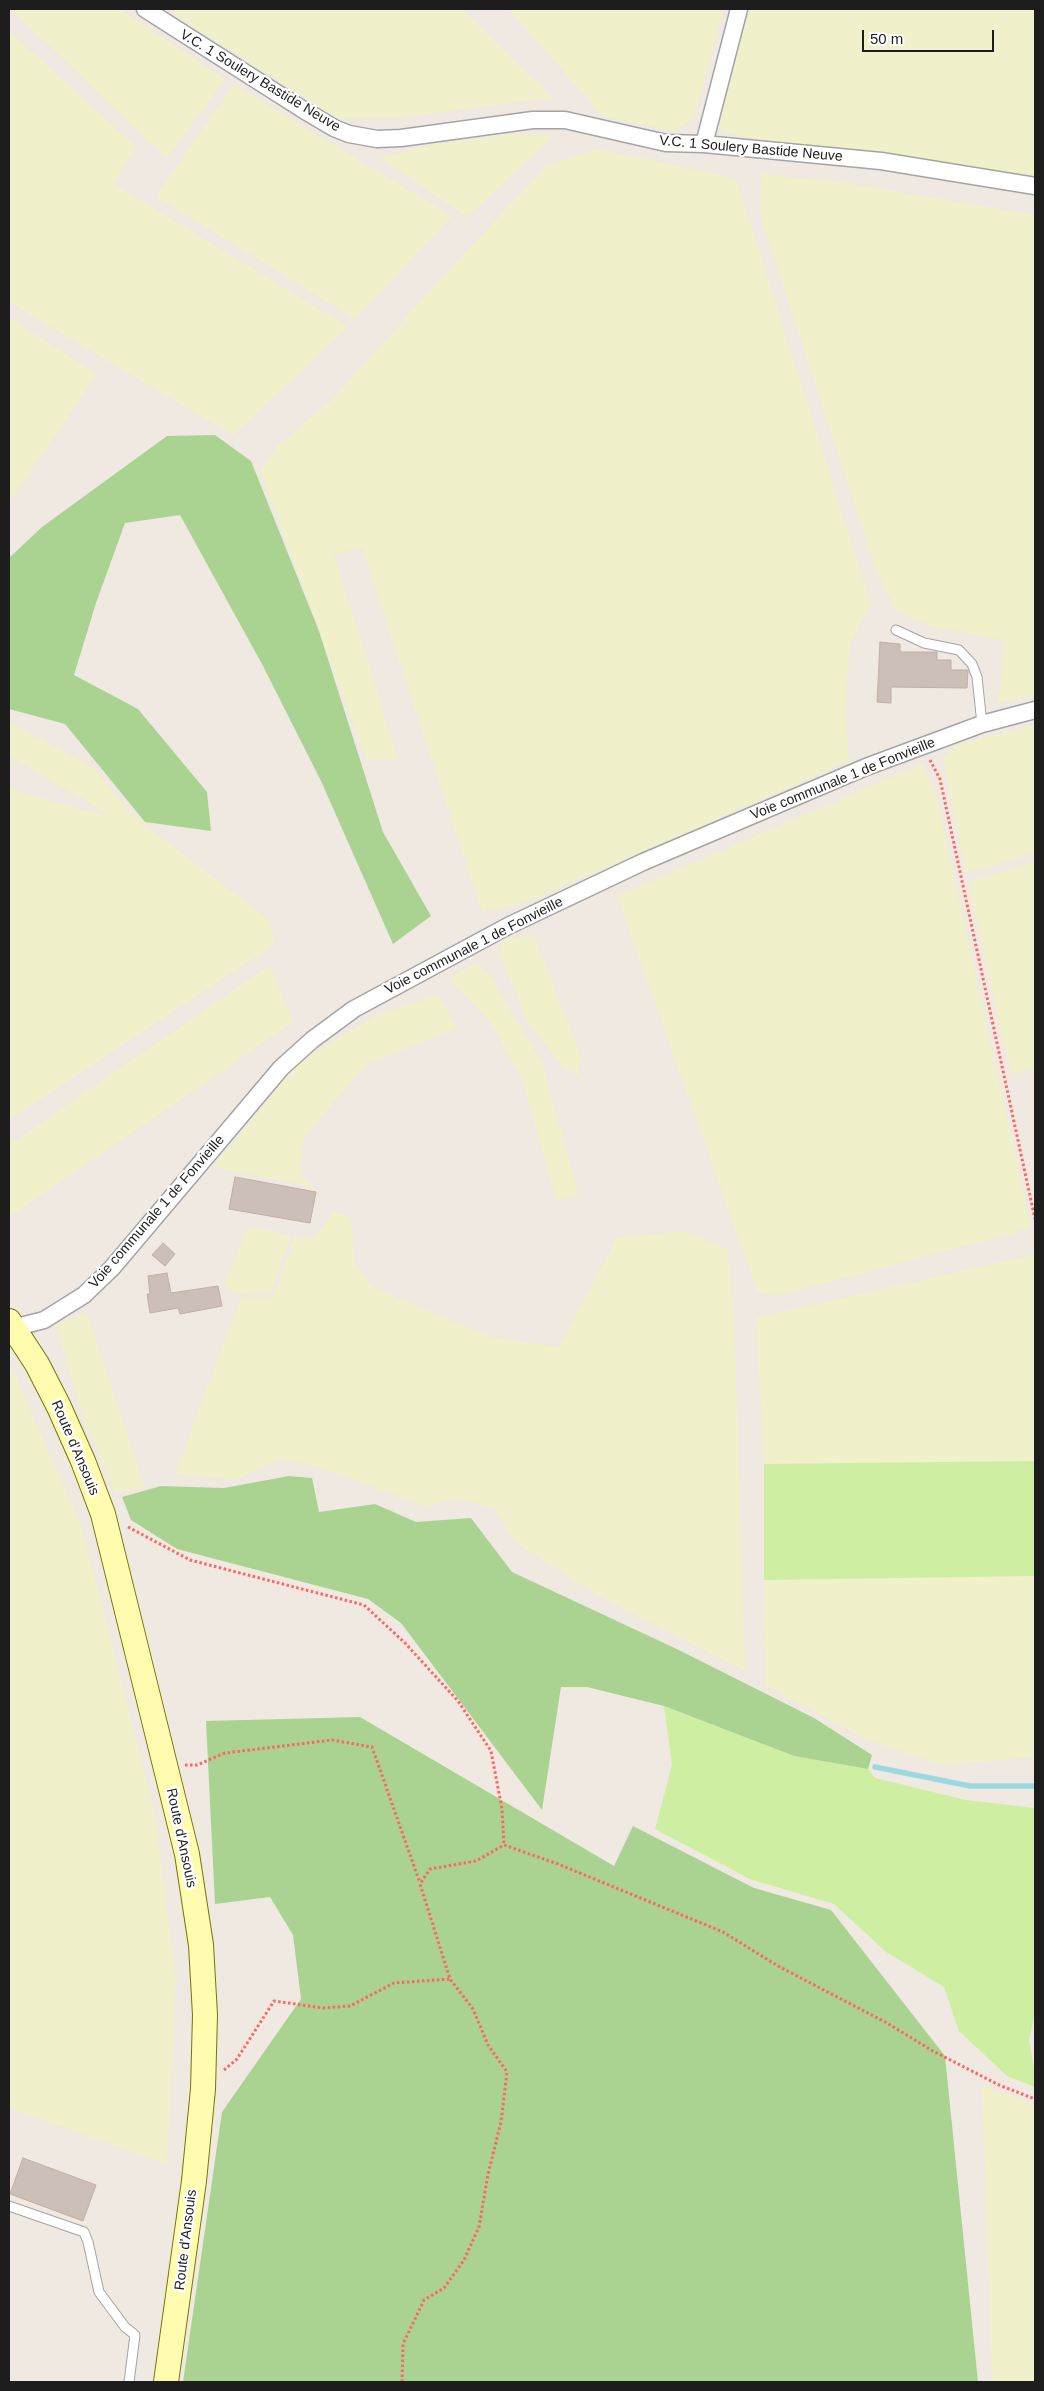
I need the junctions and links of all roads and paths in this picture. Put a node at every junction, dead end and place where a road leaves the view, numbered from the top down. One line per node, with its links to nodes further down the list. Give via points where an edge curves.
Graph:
1 (145, 9): 3 (street, V.C. 1 Soulery Bastide Neuve, via 302,110 349,134 377,139 401,138 533,120 565,120 666,143)
2 (739, 9): 3 (street)
3 (704, 144): 4 (street, V.C. 1 Soulery Bastide Neuve, via 881,161)
4 (1035, 186)
5 (896, 630): 7 (lane, via 924,643 959,650 972,664 977,677)
6 (1035, 710): 7 (street, Voie communale 1 de Fonvieille)
7 (982, 724): 8 (street, Voie communale 1 de Fonvieille)
8 (923, 745): 9 (path, via 940,780); 10 (street, Voie communale 1 de Fonvieille, via 643,862 508,926 354,1009 281,1068 112,1268 84,1295 44,1320)
9 (1035, 1220)
10 (10, 1326): 11 (street, Route d'Ansouis, via 37,1364 60,1407)
11 (103, 1514): 12 (street, Route d'Ansouis); 13 (path, via 190,1560 364,1605 458,1701 491,1751 502,1809)
12 (165, 1766): 14 (path, via 197,1765 225,1753 332,1740 372,1747); 16 (street, Route d'Ansouis, via 187,1854 201,1945 205,2015)
13 (504, 1846): 14 (path, via 476,1861 430,1869); 17 (path, via 558,1864 723,1932 931,2050 999,2085)
14 (420, 1884): 15 (path)
15 (450, 1979): 16 (path, via 394,1983 350,2006 323,2008 274,2001 237,2059); 21 (path, via 473,2009 488,2044 507,2072 501,2122 479,2227 464,2260 444,2288 424,2300 403,2344)
16 (203, 2089): 20 (street, Route d'Ansouis, via 194,2181)
17 (1035, 2099)
18 (9, 2206): 19 (lane, via 84,2232 99,2292 125,2327 135,2335)
19 (129, 2382)
20 (166, 2382)
21 (402, 2382)

